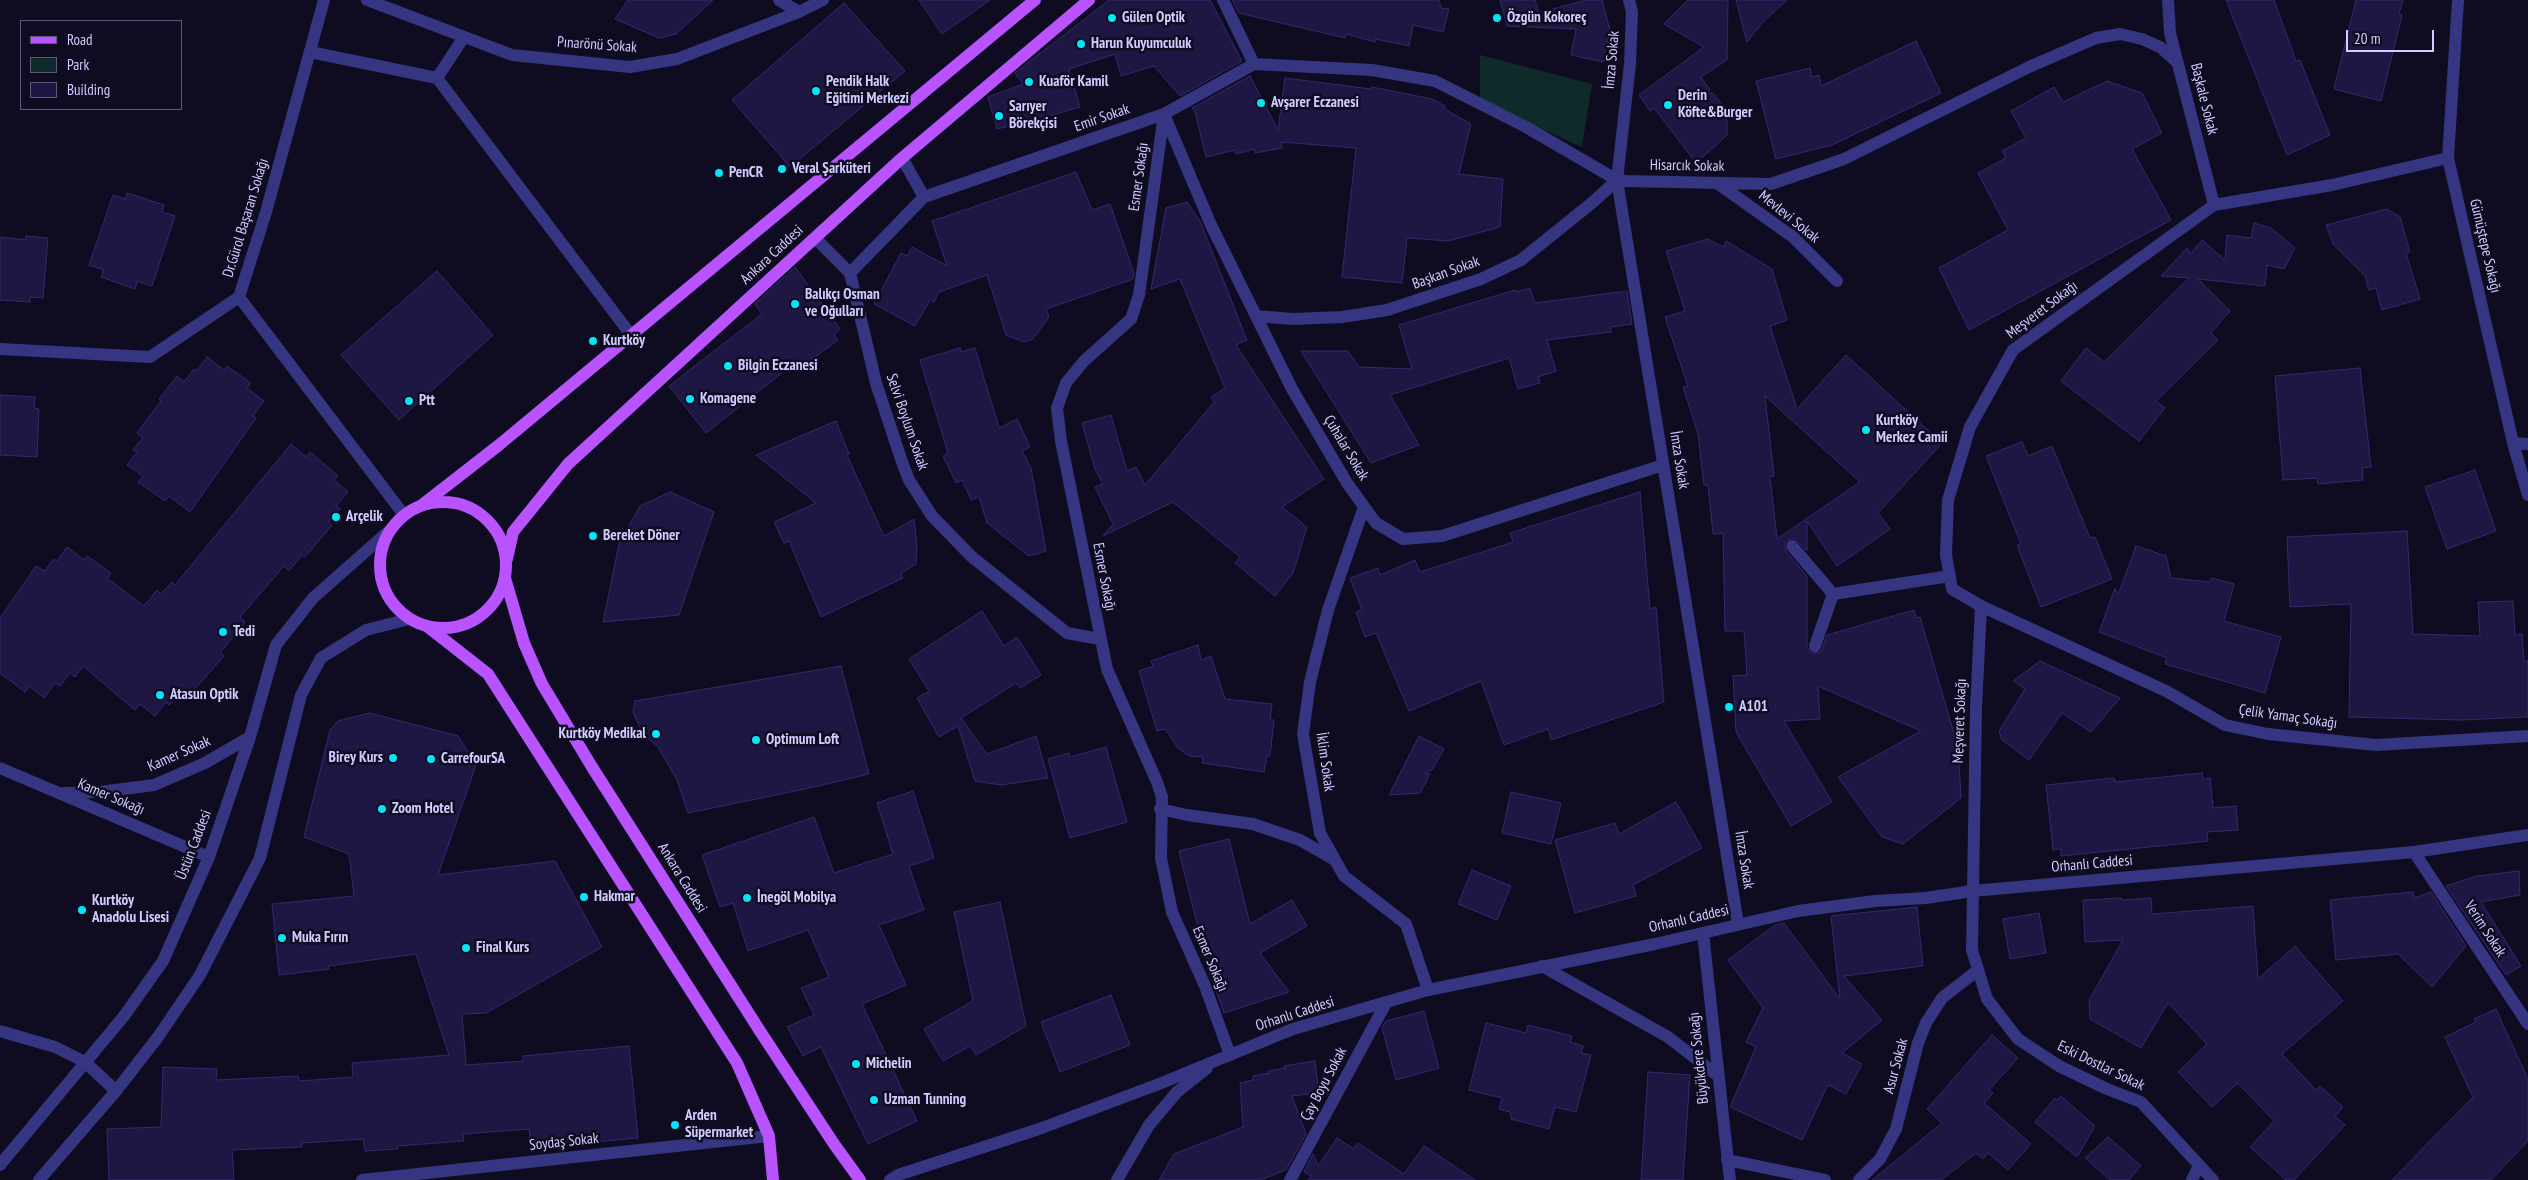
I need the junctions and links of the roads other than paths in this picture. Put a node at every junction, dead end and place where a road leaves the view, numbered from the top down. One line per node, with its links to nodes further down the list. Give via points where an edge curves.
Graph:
1 (324, 0): 13 (street, Dr.Gürol Başaran Sokağı)
2 (366, 0): 12 (street, Pınarönü Sokak)
3 (779, 0): 11 (street)
4 (824, 0): 11 (street, Pınarönü Sokak)
5 (1035, 0): 29 (main road, Ankara Caddesi)
6 (1090, 0): 18 (main road, Ankara Caddesi)
7 (1223, 0): 15 (street)
8 (1629, 0): 20 (street, İmza Sokak, via 1632,12 1630,64)
9 (2168, 0): 14 (street, Başkale Sokak, via 2170,33)
10 (2458, 0): 19 (street, Gümüştepe Sokağı)
11 (799, 12): 12 (street, Pınarönü Sokak, via 677,59 630,67 512,55)
12 (464, 37): 16 (street)
13 (310, 52): 16 (street); 27 (street, Dr.Gürol Başaran Sokağı)
14 (2177, 62): 21 (street, Hisarcık Sokak, via 2160,47 2142,39 2120,34 2096,38 2028,67 1844,159 1770,184); 23 (street, Başkale Sokak)
15 (1254, 64): 17 (street, Emir Sokak); 20 (street, Hisarcık Sokak, via 1372,70 1435,81 1526,127)
16 (437, 78): 29 (street)
17 (1164, 114): 22 (street, Emir Sokak); 28 (street, Çuhalar Sokak, via 1211,225); 47 (street, Esmer Sokağı, via 1139,295 1131,320 1084,361 1066,383 1057,408)
18 (902, 158): 22 (street); 24 (main road, Ankara Caddesi)
19 (2448, 158): 23 (street, Meşveret Sokağı, via 2332,185); 31 (street, Gümüştepe Sokağı)
20 (1616, 180): 21 (street, Hisarcık Sokak); 28 (street, Başkan Sokak, via 1594,202 1521,260 1482,279 1387,310 1342,318); 33 (street, İmza Sokak)
21 (1717, 183): 26 (street, Mevlevi Sokak, via 1793,237)
22 (924, 197): 25 (street)
23 (2214, 205): 41 (street, Meşveret Sokağı, via 2013,350 1970,427 1948,500 1946,555)
24 (815, 238): 25 (street); 40 (main road, Ankara Caddesi, via 568,464 513,532)
25 (850, 273): 47 (street, Selvi Boylum Sokak, via 876,383 902,462 909,480 932,516 972,557 1066,633)
26 (1837, 281)
27 (239, 297): 30 (street, via 150,357); 37 (street, Dr.Gürol Başaran Sokağı)
28 (1256, 316): 36 (street, Çuhalar Sokak, via 1292,389)
29 (631, 335): 35 (main road, Ankara Caddesi)
30 (0, 349)
31 (2513, 443): 32 (street); 34 (street, Gümüştepe Sokağı)
32 (2528, 444)
33 (1663, 465): 36 (street, Çuhalar Sokak, via 1442,536 1403,539 1376,523); 59 (street, İmza Sokak)
34 (2528, 495)
35 (422, 505): 37 (main road); 40 (main road, via 460,503 477,511 492,524 502,540)
36 (1364, 507): 57 (street, İklim Sokak, via 1328,610 1310,682 1303,734 1320,834)
37 (404, 515): 38 (main road)
38 (390, 530): 45 (main road, via 382,548 380,568 387,594 394,606); 50 (street, Üstün Caddesi, via 313,598 276,645)
39 (1792, 546): 43 (street)
40 (507, 558): 42 (main road)
41 (1950, 576): 43 (street); 44 (street, Meşveret Sokağı, via 1952,589)
42 (506, 578): 46 (main road, via 498,597 485,613 468,624); 78 (main road, Ankara Caddesi, via 524,643 542,684 758,1028)
43 (1833, 594): 48 (street)
44 (1981, 606): 49 (street, Çelik Yamaç Sokağı, via 2166,692 2225,725 2268,734 2376,745); 58 (street, Meşveret Sokağı)
45 (409, 619): 46 (main road); 70 (street, via 366,630 321,658 300,695 260,858 200,974 158,1037)
46 (428, 627): 71 (main road, via 488,674 737,1063)
47 (1100, 638): 53 (street, Esmer Sokağı, via 1107,669 1157,782 1162,797)
48 (1815, 646)
49 (2528, 736)
50 (250, 737): 52 (street, Kamer Sokak, via 206,764 154,785); 56 (street, Üstün Caddesi)
51 (0, 768): 52 (street, Kamer Sokağı)
52 (58, 793): 56 (street, Kamer Sokağı)
53 (1160, 809): 57 (street, via 1187,816 1253,824 1300,840); 67 (street, Esmer Sokağı, via 1161,858 1172,912 1205,986)
54 (2528, 835): 55 (street, Orhanlı Caddesi)
55 (2414, 852): 58 (street, Orhanlı Caddesi); 65 (street, Verim Sokak)
56 (209, 857): 68 (street, Üstün Caddesi, via 163,961 124,1016)
57 (1335, 860): 63 (street, İklim Sokak, via 1344,876 1406,924)
58 (1972, 891): 59 (street, Orhanlı Caddesi, via 1798,911); 62 (street, Eski Dostlar Sokak, via 1972,950)
59 (1738, 924): 60 (street, Orhanlı Caddesi)
60 (1703, 933): 61 (street, Orhanlı Caddesi); 69 (street, Büyükdere Sokağı)
61 (1542, 966): 63 (street, Orhanlı Caddesi); 69 (street, via 1668,1038)
62 (1978, 970): 74 (street, Eski Dostlar Sokak, via 1987,1000 2018,1039 2059,1066 2141,1102); 84 (street, Asur Sokak, via 1942,998 1926,1023 1896,1129 1880,1158)
63 (1428, 990): 64 (street, Orhanlı Caddesi)
64 (1386, 1003): 67 (street, Orhanlı Caddesi, via 1293,1029); 81 (street, Çay Boyu Sokak)
65 (2528, 1024)
66 (0, 1031): 68 (street, via 55,1047)
67 (1224, 1056): 79 (street, Orhanlı Caddesi, via 1159,1084); 80 (street, via 1177,1092 1149,1125)
68 (85, 1062): 70 (street); 73 (street, Üstün Caddesi)
69 (1717, 1075): 72 (street, Büyükdere Sokağı)
70 (116, 1091): 75 (street)
71 (769, 1136): 76 (street, Soydaş Sokak); 77 (main road)
72 (1727, 1160): 82 (street, Büyükdere Sokağı); 83 (street)
73 (0, 1164)
74 (2199, 1165): 85 (street); 86 (street, Eski Dostlar Sokak)
75 (39, 1180)
76 (362, 1180)
77 (774, 1180)
78 (860, 1180)
79 (890, 1180)
80 (1117, 1180)
81 (1290, 1180)
82 (1730, 1180)
83 (1825, 1180)
84 (1859, 1180)
85 (2192, 1180)
86 (2214, 1180)

